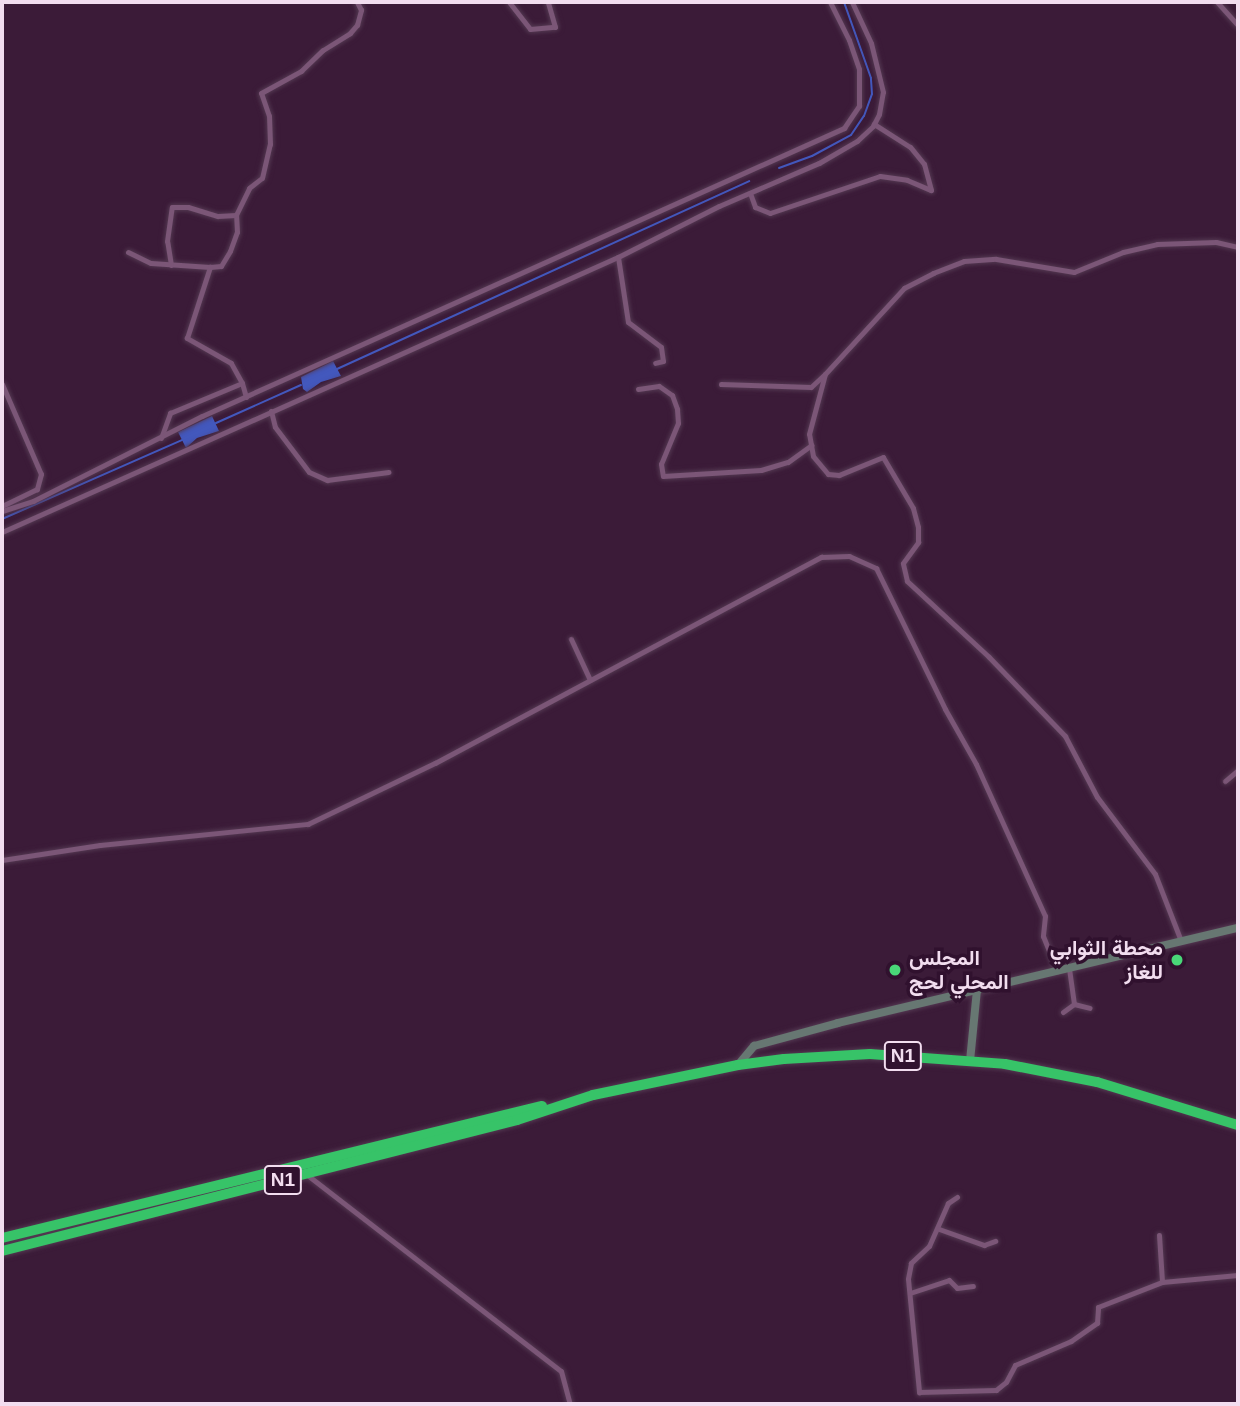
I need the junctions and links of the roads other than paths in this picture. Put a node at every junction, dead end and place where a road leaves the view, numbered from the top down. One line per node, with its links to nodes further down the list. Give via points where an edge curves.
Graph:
1 (357, 2): 10 (street, via 361,10 350,33 301,71 261,93 269,116 270,144 262,178 249,188)
2 (509, 2): 3 (street, via 530,29 555,27)
3 (548, 2)
4 (830, 2): 22 (street, via 859,69 859,106 844,128)
5 (852, 2): 8 (street, via 871,43 881,82)
6 (1217, 2): 7 (street)
7 (1238, 25)
8 (874, 124): 9 (street, via 858,141 819,163); 9 (street, via 910,147 924,164 931,190 880,176 770,213 755,207)
9 (750, 193): 13 (street)
10 (236, 215): 14 (street, via 172,207 167,241); 15 (street, via 237,232 230,251 221,266)
11 (1238, 247): 17 (street, via 1216,242 1157,244 1074,272 996,259 964,261 904,288)
12 (128, 253): 14 (street)
13 (618, 257): 16 (street, via 628,322 661,347 663,361); 23 (street)
14 (171, 265): 15 (street)
15 (210, 267): 18 (street, via 187,338 231,363)
16 (655, 363)
17 (825, 374): 20 (street, via 811,387); 25 (street, via 809,434)
18 (242, 383): 22 (street); 24 (street, via 170,413)
19 (2, 384): 27 (street, via 41,474)
20 (721, 384)
21 (638, 389): 25 (street, via 659,386 672,395 677,409 678,423 661,464 663,476 761,470 788,462)
22 (246, 397): 24 (street)
23 (271, 411): 26 (street, via 275,427 309,472 327,480); 30 (street)
24 (161, 438): 28 (street)
25 (811, 445): 37 (street, via 813,456 828,474 839,475 883,457 913,508 918,527 918,542 903,563 907,581 989,656 1065,736 1097,797 1155,874)
26 (388, 472)
27 (37, 489): 28 (street); 29 (street)
28 (44, 494): 29 (street)
29 (2, 509)
30 (2, 532)
31 (571, 639): 32 (street)
32 (590, 680): 35 (street, via 435,764 308,824); 39 (street, via 821,557 849,556 876,568 976,764 1045,916 1043,936)
33 (1238, 770): 34 (street)
34 (1224, 781)
35 (2, 860)
36 (1238, 928): 37 (main road)
37 (1182, 942): 38 (main road)
38 (1069, 968): 39 (main road); 41 (street)
39 (1057, 971): 40 (main road)
40 (977, 990): 44 (main road); 45 (main road, via 754,1046)
41 (1074, 1004): 42 (street); 43 (street)
42 (1090, 1008)
43 (1063, 1012)
44 (970, 1061): 45 (highway, N1, via 870,1054); 47 (highway, N1, via 1097,1082)
45 (738, 1065): 46 (highway, N1)
46 (563, 1103): 48 (highway, N1); 52 (highway, N1, via 514,1111)
47 (1238, 1125)
48 (306, 1174): 54 (highway, N1); 59 (street, via 561,1371)
49 (957, 1197): 50 (street, via 948,1203)
50 (939, 1228): 53 (street, via 984,1245); 58 (street, via 911,1263)
51 (1159, 1235): 56 (street)
52 (2, 1238)
53 (995, 1241)
54 (2, 1251)
55 (1238, 1275): 56 (street)
56 (1163, 1282): 58 (street, via 1098,1307 1097,1323 1015,1365 996,1390 958,1392 919,1392)
57 (973, 1286): 58 (street, via 957,1288 949,1280)
58 (910, 1293)
59 (570, 1404)

